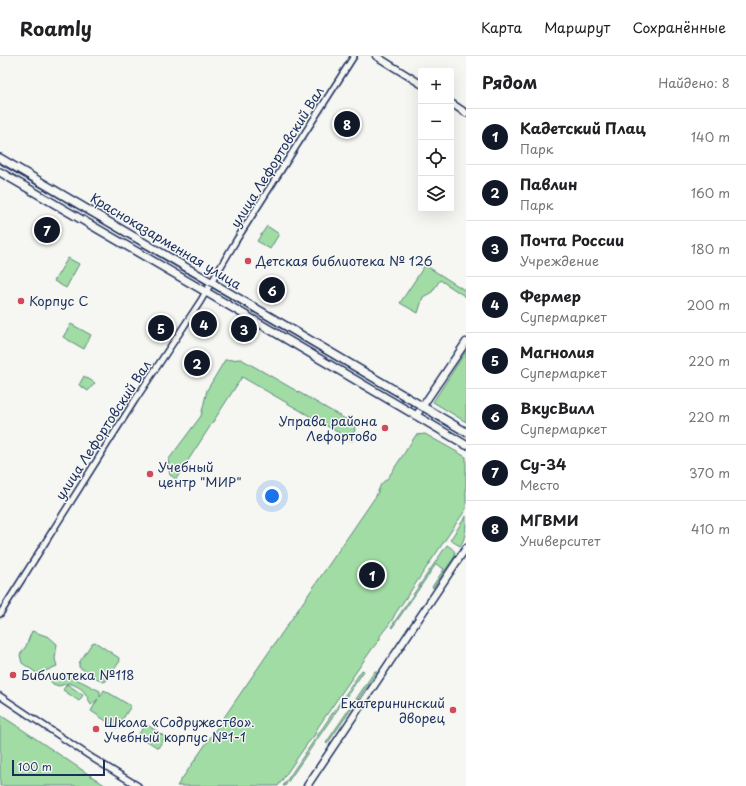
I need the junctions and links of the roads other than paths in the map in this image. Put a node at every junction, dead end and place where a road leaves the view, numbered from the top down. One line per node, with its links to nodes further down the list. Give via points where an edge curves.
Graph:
1 (354, 56): 8 (street, улица Лефортовский Вал)
2 (376, 56): 3 (street)
3 (418, 82)
4 (452, 104): 5 (street)
5 (466, 113)
6 (0, 158): 8 (main road, Красноказарменная улица)
7 (0, 172): 9 (main road, Красноказарменная улица)
8 (212, 283): 9 (street, улица Лефортовский Вал); 11 (main road, Красноказарменная улица)
9 (206, 292): 12 (main road, Красноказарменная улица); 16 (street, улица Лефортовский Вал)
10 (466, 342): 11 (street)
11 (422, 406): 12 (street); 13 (main road, Красноказарменная улица)
12 (416, 416): 14 (main road, Красноказарменная улица)
13 (466, 432)
14 (466, 445)
15 (466, 548): 19 (street)
16 (0, 614)
17 (0, 696): 18 (street)
18 (138, 786)
19 (307, 786)

